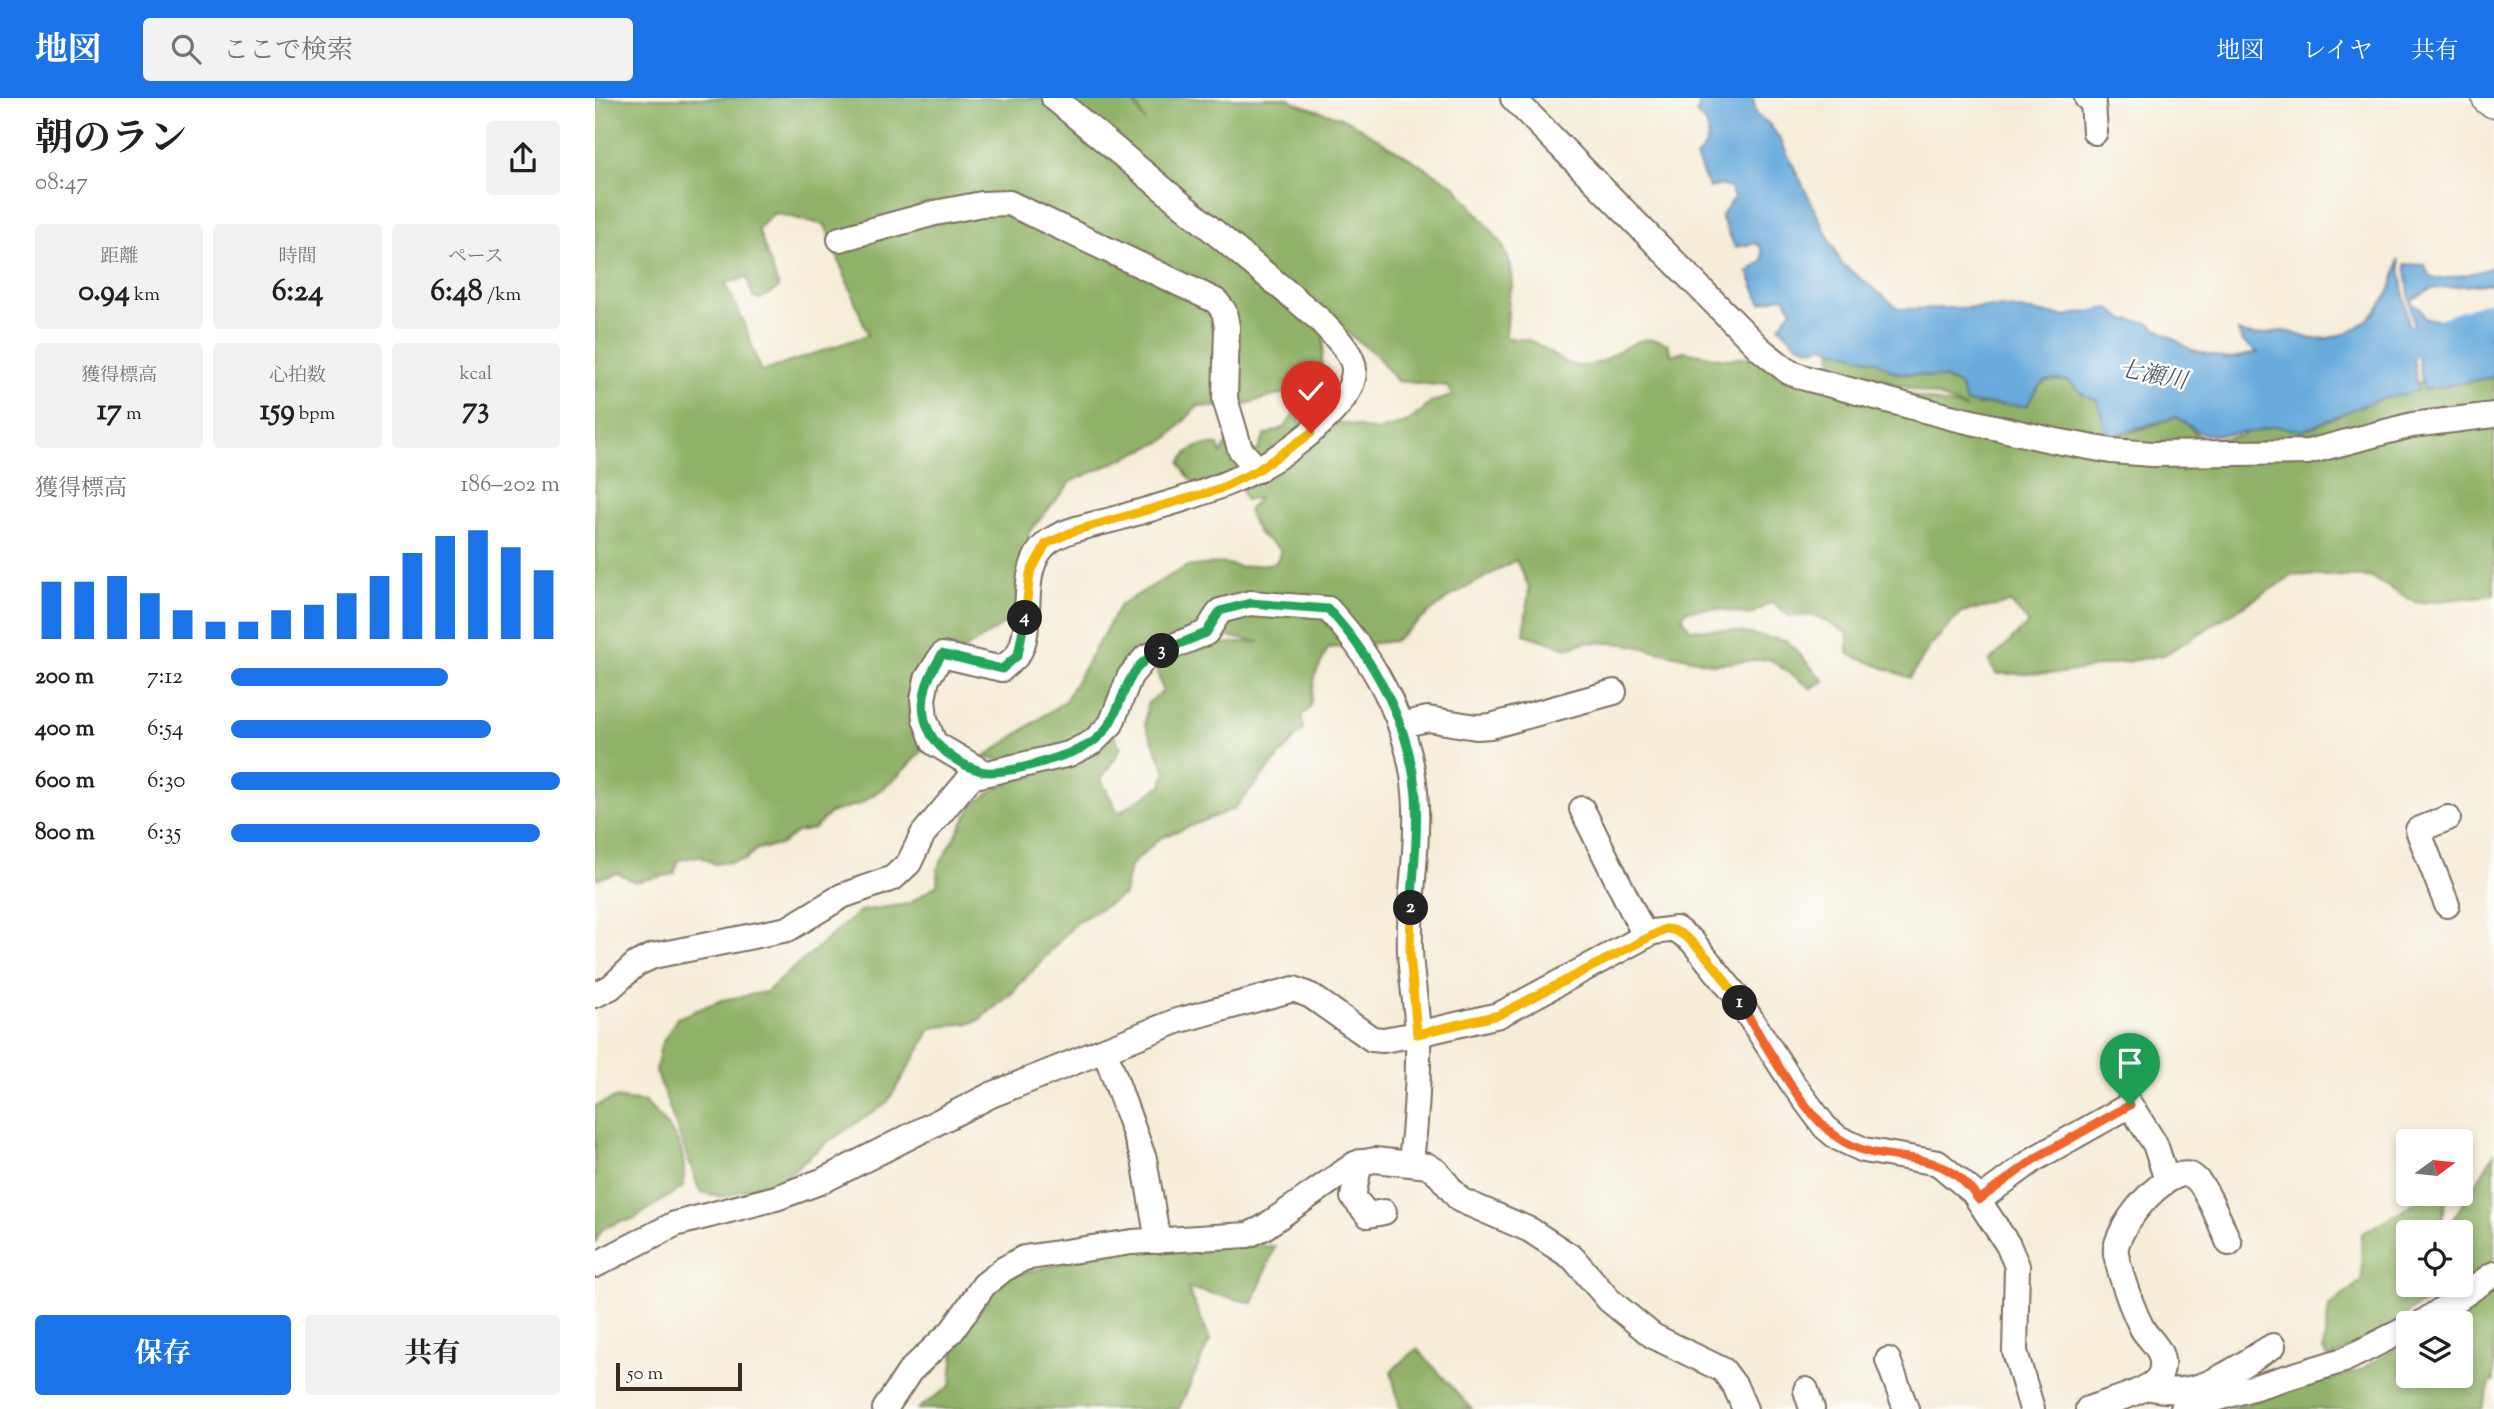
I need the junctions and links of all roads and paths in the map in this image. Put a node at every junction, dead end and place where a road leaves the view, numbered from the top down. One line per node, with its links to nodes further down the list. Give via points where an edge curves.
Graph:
1 (1054, 98): 7 (street, via 1319,318 1347,352 1354,369 1336,410)
2 (1513, 98): 6 (street, via 1760,349 1789,372 1805,378 2050,440 2153,454 2308,452 2412,425)
3 (2087, 98): 4 (street, via 2093,103)
4 (2095, 132)
5 (840, 239): 7 (street, via 935,213 1009,203 1216,301 1227,327 1225,399 1240,449)
6 (2494, 415)
7 (1258, 470): 10 (street, via 1217,490 1074,531 1046,544 1030,573 1018,655 1002,669 942,654 927,679 925,719 934,743)
8 (1614, 692): 9 (street, via 1491,726 1428,719)
9 (1400, 725): 10 (street, via 1371,660 1328,609 1250,603 1220,611 1206,633 1146,657 1130,676 1111,724 1093,742 1069,754); 16 (street, via 1416,800 1409,927)
10 (983, 772): 15 (street, via 971,777 893,878 842,896 788,929 653,956)
11 (1582, 809): 14 (street)
12 (2448, 818): 13 (street, via 2418,830)
13 (2447, 905)
14 (1645, 936): 16 (street, via 1499,1015); 21 (street, via 1671,928 1692,941 1729,986 1814,1114 1838,1138 1864,1150 1938,1163 1961,1179)
15 (595, 995)
16 (1417, 1034): 17 (street, via 1372,1039 1311,996 1286,989 1177,1021); 19 (street)
17 (1105, 1051): 23 (street, via 1144,1159); 25 (street, via 991,1095 814,1184 675,1224)
18 (1360, 1162): 19 (street); 22 (street, via 1353,1197 1368,1215); 23 (street, via 1256,1232)
19 (1411, 1162): 33 (street, via 1433,1168 1460,1200 1529,1230 1573,1258 1609,1300 1647,1332 1723,1370)
20 (2167, 1180): 21 (street, via 2155,1144 2130,1105 2036,1158); 24 (street, via 2183,1174 2198,1181); 31 (street, via 2145,1199 2116,1249 2142,1327 2162,1362 2159,1377)
21 (1979, 1200): 35 (street, via 2017,1266 2015,1352)
22 (1384, 1212)
23 (1158, 1241): 32 (street, via 1059,1251 1024,1258 1004,1269 985,1285 943,1341 920,1359)
24 (2229, 1243)
25 (595, 1265)
26 (2494, 1273): 27 (street)
27 (2439, 1311)
28 (2396, 1334): 37 (street, via 2344,1360)
29 (2273, 1346): 31 (street, via 2194,1390 2177,1393)
30 (1888, 1360): 34 (street)
31 (2148, 1387): 36 (street)
32 (885, 1409)
33 (1745, 1409)
34 (1906, 1409)
35 (2032, 1409)
36 (2088, 1409)
37 (2183, 1409)

